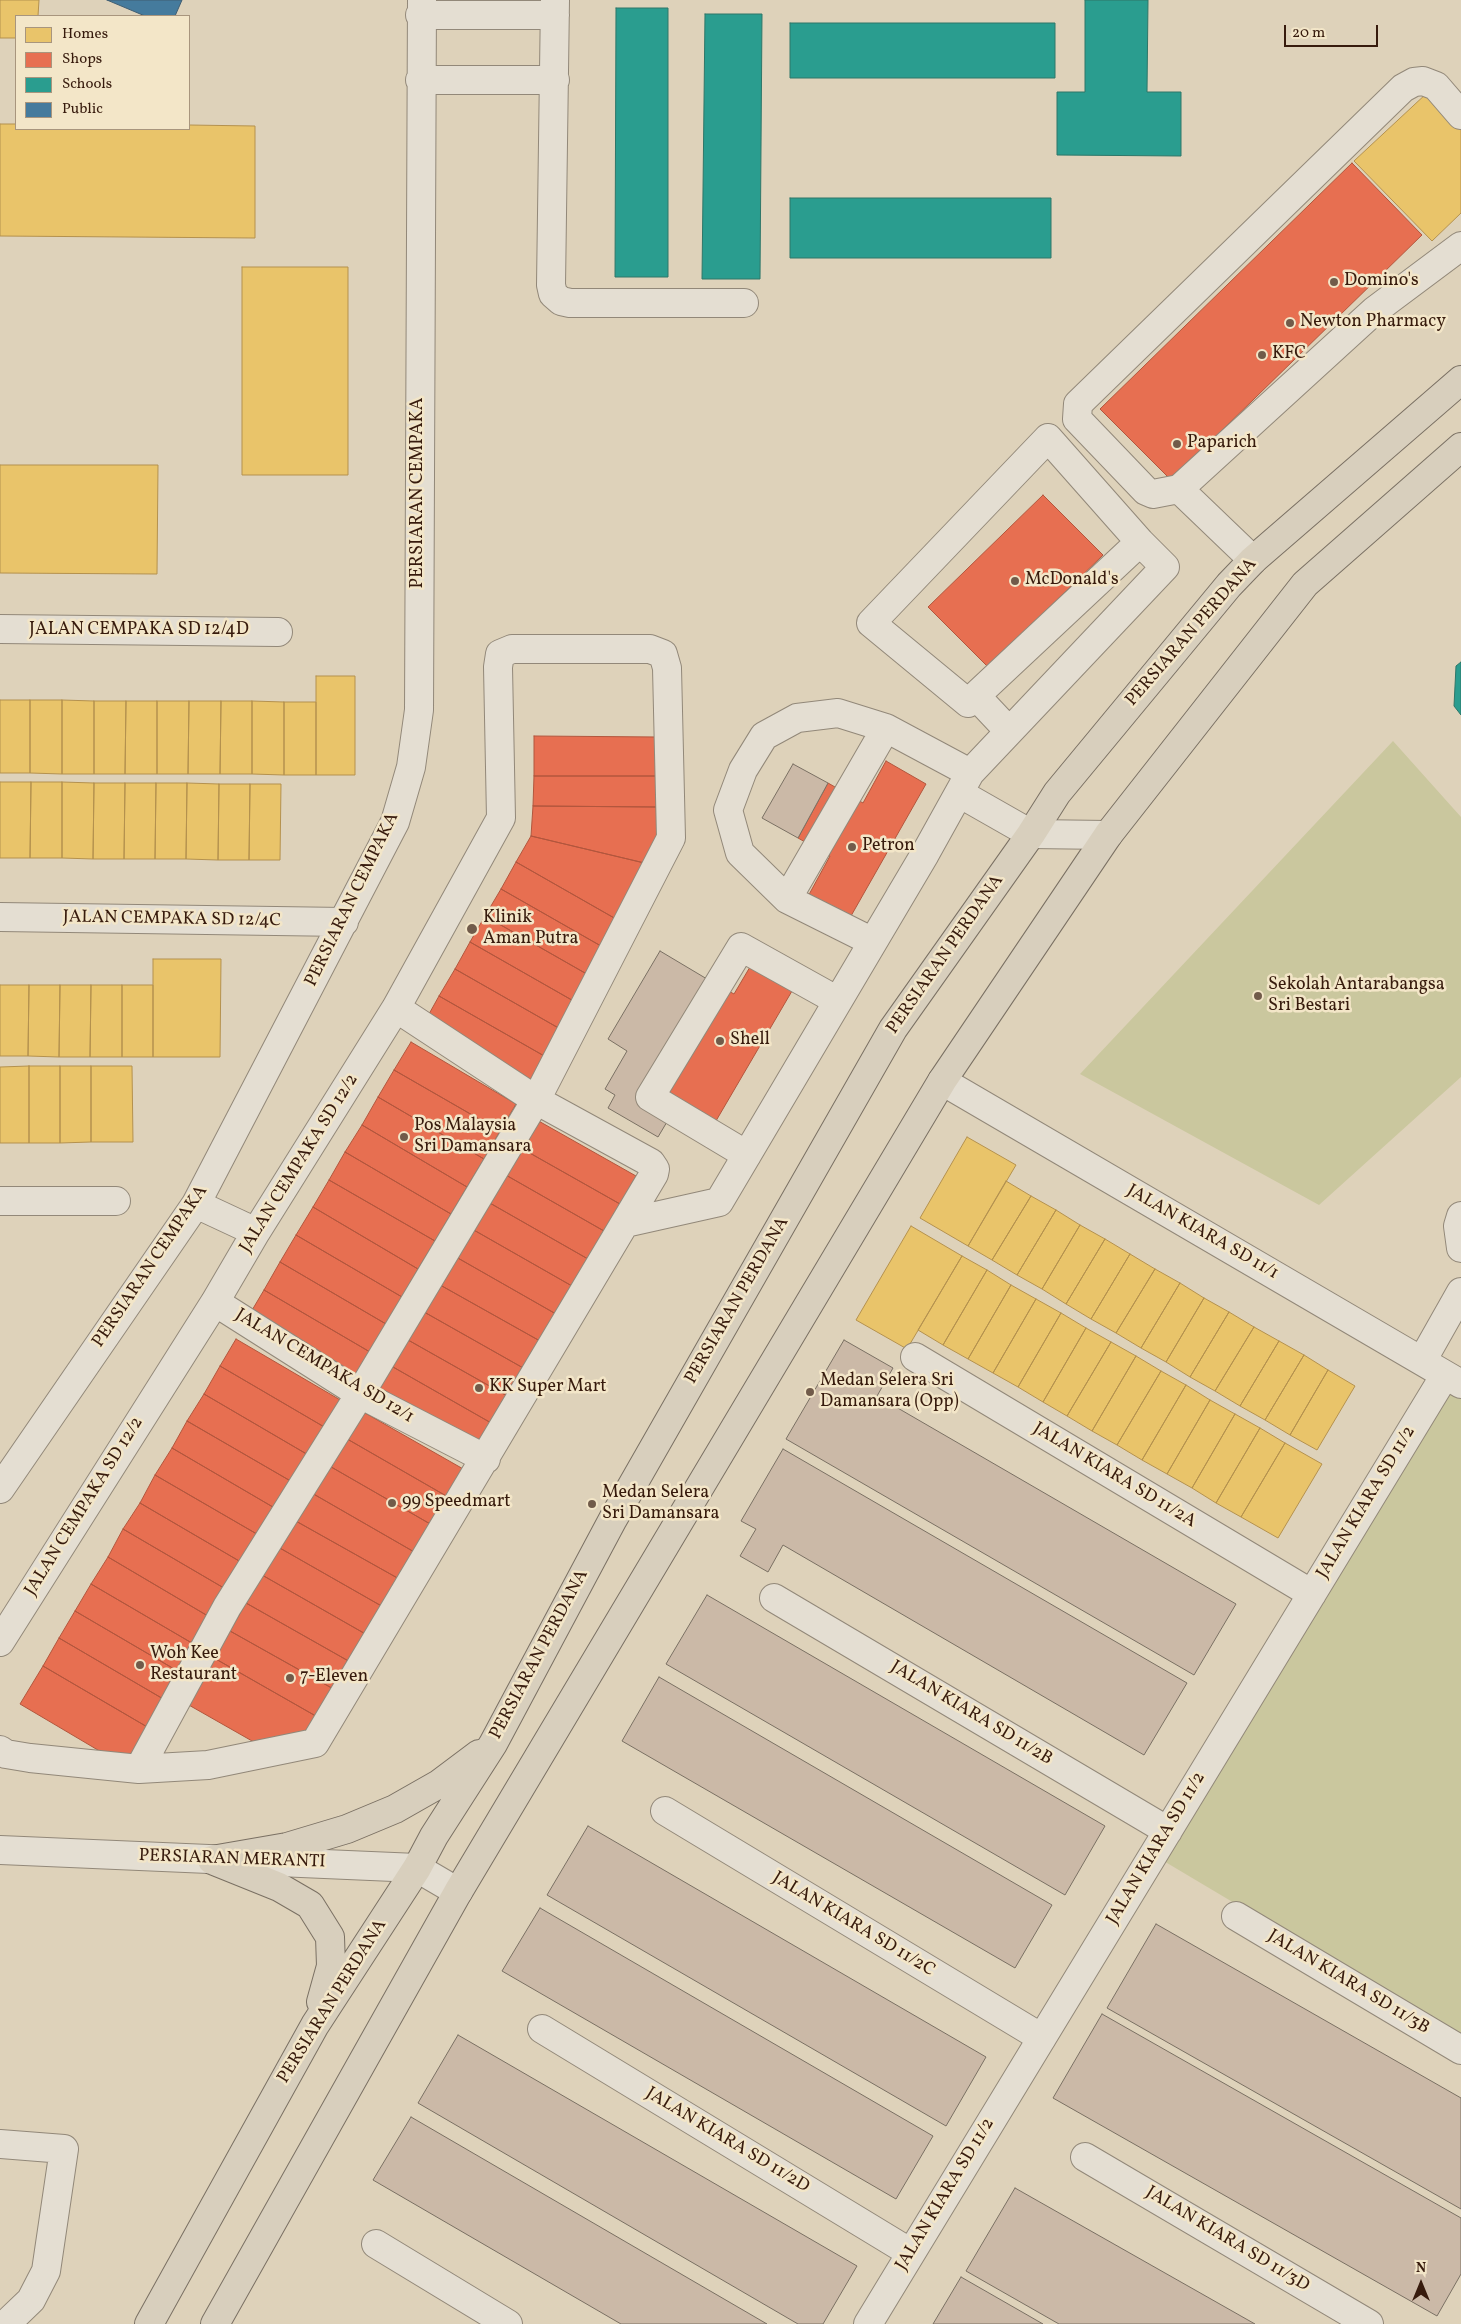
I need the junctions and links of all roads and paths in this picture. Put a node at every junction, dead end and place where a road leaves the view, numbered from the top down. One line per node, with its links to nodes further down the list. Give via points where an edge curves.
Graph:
1 (419, 5): 2 (street); 3 (street, PERSIARAN CEMPAKA)
2 (555, 7): 4 (street)
3 (420, 80): 4 (street); 23 (street, PERSIARAN CEMPAKA, via 419,710 411,767 395,822)
4 (555, 80): 7 (street, via 553,294 560,301 570,303)
5 (1461, 115): 10 (street, via 1436,86 1423,81 1403,88 1078,404 1076,412 1080,424 1146,491 1153,494)
6 (1461, 246): 10 (street, via 1374,311)
7 (744, 303)
8 (1461, 380): 12 (main road, PERSIARAN PERDANA)
9 (1461, 447): 20 (main road, via 1305,584)
10 (1179, 489): 12 (street)
11 (1140, 542): 15 (street); 15 (street, via 1048,438 871,623 968,703); 16 (street, via 1164,567)
12 (1253, 560): 19 (main road, PERSIARAN PERDANA, via 1057,793)
13 (0, 629): 14 (street, JALAN CEMPAKA SD 12/4D)
14 (278, 632)
15 (983, 690): 16 (street)
16 (1015, 724): 18 (street)
17 (886, 728): 18 (street); 21 (street); 21 (street, via 838,713 797,718 764,736 743,770 728,810 740,853)
18 (964, 783): 19 (street); 24 (street)
19 (1031, 834): 20 (street); 48 (main road, PERSIARAN PERDANA, via 893,1029 614,1518)
20 (1108, 835): 27 (main road)
21 (787, 898): 24 (street)
22 (0, 917): 23 (street, JALAN CEMPAKA SD 12/4C)
23 (344, 922): 32 (street, PERSIARAN CEMPAKA)
24 (873, 942): 25 (street)
25 (838, 1001): 29 (street); 29 (street, via 741,947 650,1097)
26 (396, 1008): 28 (street); 28 (street, JALAN CEMPAKA SD 12/2, via 501,818 500,654 512,649 650,649 663,654 667,668 670,838); 35 (street, JALAN CEMPAKA SD 12/2)
27 (942, 1081): 40 (street, JALAN KIARA SD 11/1); 56 (main road)
28 (536, 1100): 34 (street, via 655,1168); 42 (street)
29 (747, 1155): 34 (street, via 719,1202)
30 (0, 1201): 31 (street)
31 (116, 1201)
32 (196, 1204): 35 (street); 44 (street, PERSIARAN CEMPAKA)
33 (1461, 1216): 36 (street, via 1458,1226)
34 (625, 1223): 43 (street)
35 (256, 1232): 38 (street, JALAN CEMPAKA SD 12/2)
36 (1461, 1248)
37 (1461, 1292): 40 (street)
38 (216, 1302): 42 (street, JALAN CEMPAKA SD 12/1); 47 (street, JALAN CEMPAKA SD 12/2)
39 (916, 1358): 45 (street, JALAN KIARA SD 11/2A)
40 (1422, 1361): 41 (street, JALAN KIARA SD 11/1)
41 (1453, 1379): 45 (street, JALAN KIARA SD 11/2)
42 (360, 1394): 43 (street, JALAN CEMPAKA SD 12/1); 50 (street, via 227,1607)
43 (486, 1459): 50 (street, via 315,1743 208,1765)
44 (0, 1488)
45 (1312, 1594): 52 (street, JALAN KIARA SD 11/2)
46 (774, 1598): 52 (street, JALAN KIARA SD 11/2B)
47 (0, 1642)
48 (493, 1744): 54 (main road, via 439,1784 395,1809 347,1829 287,1847); 55 (main road, PERSIARAN PERDANA)
49 (3, 1752): 50 (street)
50 (139, 1769)
51 (665, 1811): 60 (street, JALAN KIARA SD 11/2C)
52 (1168, 1831): 60 (street, JALAN KIARA SD 11/2)
53 (0, 1850): 54 (street, PERSIARAN MERANTI)
54 (212, 1860): 55 (street, PERSIARAN MERANTI); 58 (main road, via 279,1887 310,1905 330,1937 331,1966)
55 (417, 1868): 56 (street, PERSIARAN MERANTI); 58 (main road, PERSIARAN PERDANA)
56 (458, 1892): 68 (main road)
57 (1236, 1916): 61 (street, JALAN KIARA SD 11/3B)
58 (315, 2026): 67 (main road, PERSIARAN PERDANA)
59 (542, 2029): 65 (street, JALAN KIARA SD 11/2D)
60 (1042, 2038): 65 (street, JALAN KIARA SD 11/2)
61 (1461, 2050)
62 (0, 2144): 66 (street, via 64,2149 46,2271 31,2300)
63 (1085, 2157): 71 (street, JALAN KIARA SD 11/3D)
64 (376, 2244): 69 (street)
65 (911, 2253): 70 (street, JALAN KIARA SD 11/2)
66 (6, 2324)
67 (149, 2324)
68 (215, 2324)
69 (508, 2324)
70 (868, 2324)
71 (1369, 2324)

